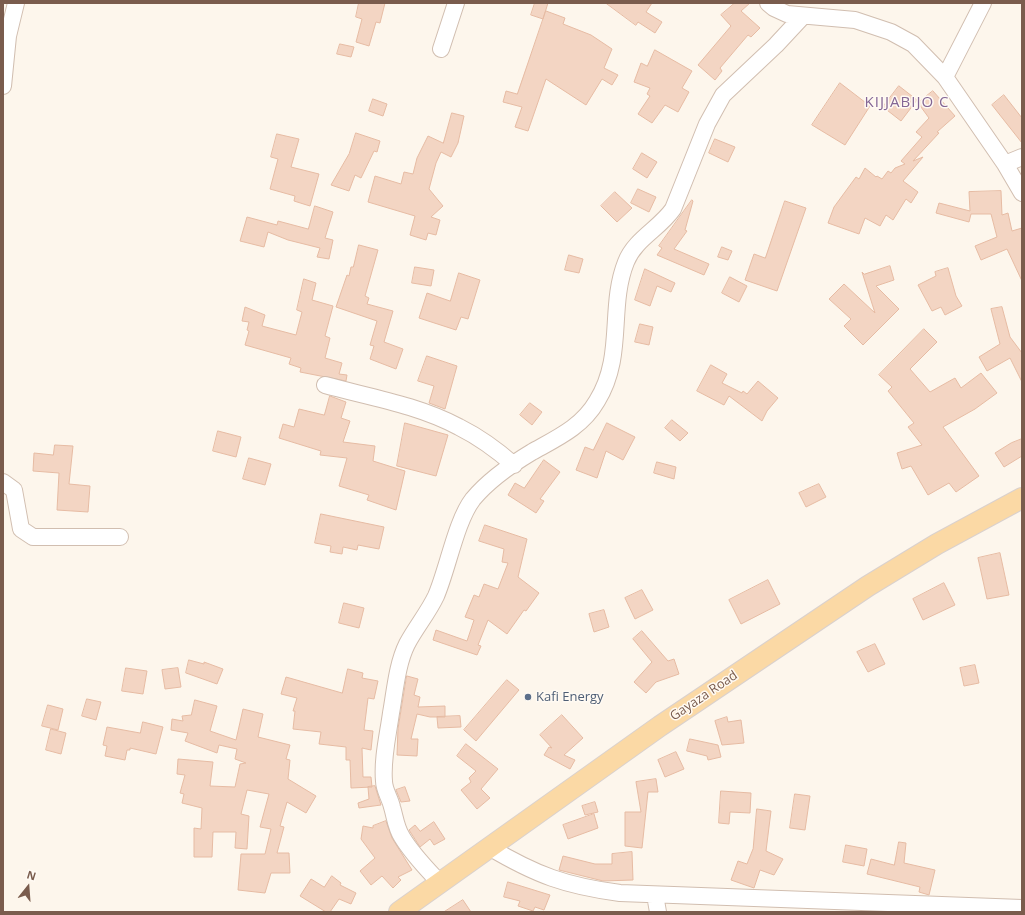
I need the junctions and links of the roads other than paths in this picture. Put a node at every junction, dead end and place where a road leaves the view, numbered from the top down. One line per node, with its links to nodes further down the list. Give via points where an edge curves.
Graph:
1 (16, 3): 8 (street, via 8,36)
2 (456, 3): 6 (street)
3 (768, 3): 5 (street, via 780,11)
4 (983, 3): 7 (street)
5 (803, 16): 7 (street, via 855,20 891,32 913,44); 13 (street, via 723,95 707,124 673,209 630,253 619,291 614,358 597,402 585,418 571,430)
6 (441, 49)
7 (945, 77): 10 (street)
8 (3, 86)
9 (1022, 156): 10 (street)
10 (1005, 164): 11 (street)
11 (1022, 193)
12 (325, 384): 13 (street, via 458,426)
13 (514, 465): 18 (street, via 473,499 464,515 436,594 407,644 396,683 385,751 384,781 401,837)
14 (3, 482): 16 (street, via 14,490 21,529 33,537)
15 (1022, 498): 17 (main road, Gayaza Road, via 937,544 868,586 654,730)
16 (120, 537)
17 (489, 847): 18 (main road, Gayaza Road); 19 (street, via 519,865 552,879 586,888)
18 (440, 883): 23 (main road, Gayaza Road)
19 (655, 895): 20 (street); 24 (street)
20 (833, 907): 21 (street)
21 (920, 908): 22 (street)
22 (1022, 908)
23 (399, 912)
24 (658, 912)

